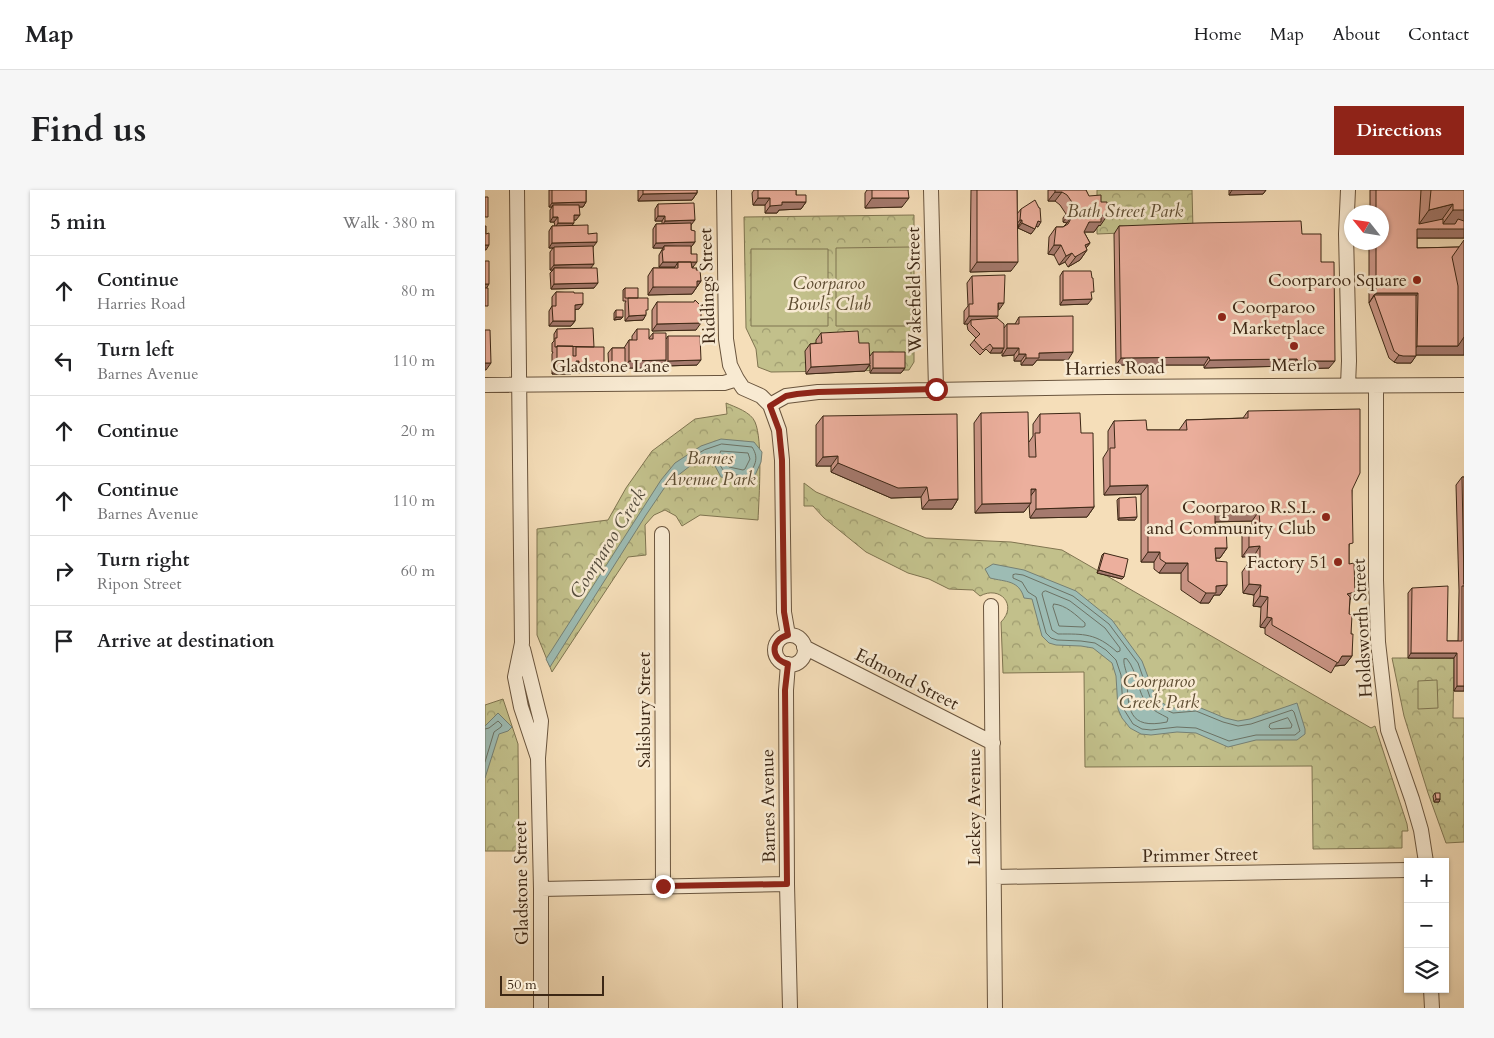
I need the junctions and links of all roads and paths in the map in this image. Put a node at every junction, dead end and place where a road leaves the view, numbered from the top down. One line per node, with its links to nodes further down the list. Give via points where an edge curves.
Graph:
1 (517, 190): 7 (street, Gladstone Street)
2 (723, 190): 5 (street, Riddings Street, via 726,339 730,366)
3 (931, 190): 11 (street, Wakefield Street)
4 (1347, 190): 8 (street)
5 (737, 380): 7 (street, Gladstone Lane, via 724,383); 12 (street, via 743,388 761,396)
6 (485, 385): 7 (street, Gladstone Lane)
7 (520, 385): 24 (street, Gladstone Street, via 522,643 541,721 538,758)
8 (1348, 385): 10 (street, Harries Road); 11 (street, Harries Road)
9 (1464, 385): 10 (street, Harries Road)
10 (1376, 386): 19 (street, Holdsworth Street, via 1378,642 1388,730 1412,799)
11 (936, 389): 12 (street, Harries Road, via 797,394 786,396)
12 (770, 406): 15 (street, via 779,430 782,460 784,612)
13 (663, 534): 23 (street, Salisbury Street)
14 (991, 606): 18 (street, Lackey Avenue)
15 (788, 635): 16 (street, via 800,639); 17 (street, via 779,639 775,652 779,660)
16 (804, 647): 17 (street, via 800,660); 18 (street, Edmond Street)
17 (788, 664): 22 (street, Barnes Avenue, via 785,690)
18 (993, 743): 21 (street, Lackey Avenue)
19 (1425, 858)
20 (1404, 870): 21 (street, Primmer Street)
21 (994, 877): 28 (street, Lackey Avenue)
22 (787, 884): 23 (street); 27 (street, Barnes Avenue)
23 (663, 886): 24 (street)
24 (541, 888): 26 (street, Gladstone Street)
25 (1431, 993): 29 (street)
26 (541, 1008)
27 (790, 1008)
28 (995, 1008)
29 (1432, 1008)

